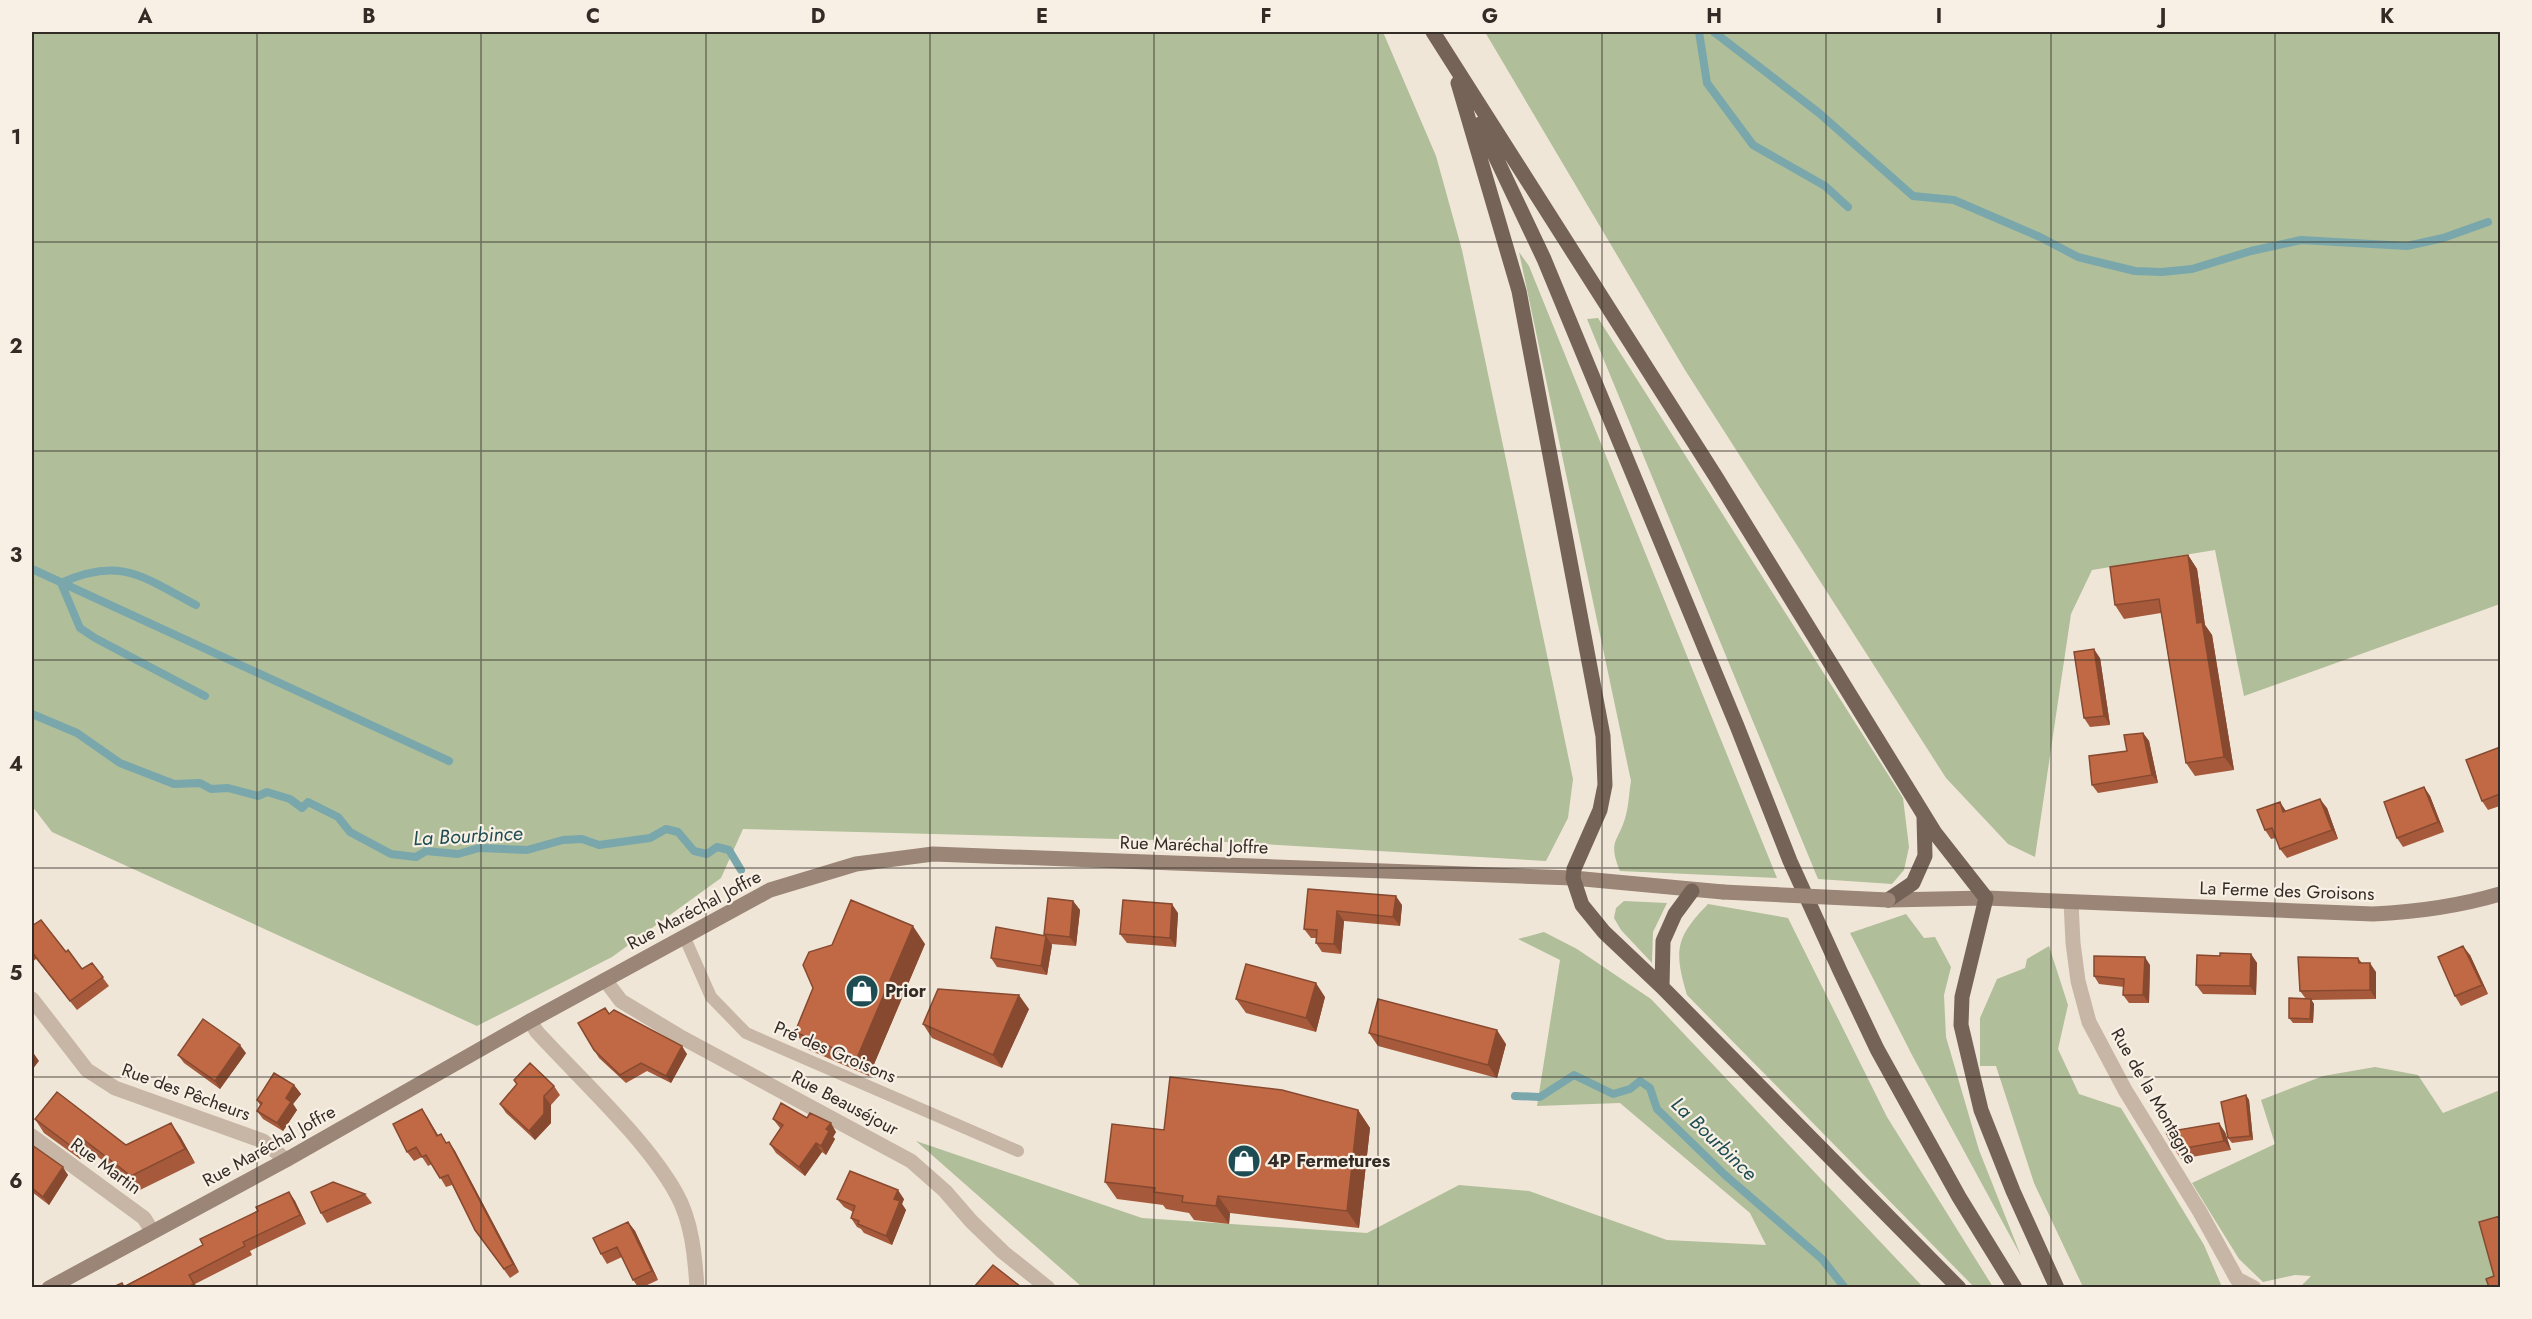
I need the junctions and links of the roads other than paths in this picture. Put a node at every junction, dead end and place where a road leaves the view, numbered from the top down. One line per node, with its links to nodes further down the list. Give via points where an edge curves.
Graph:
1 (1433, 32): 2 (main road)
2 (1453, 67): 3 (main road, via 1716,477); 4 (main road, via 1519,291 1603,736 1604,794); 23 (main road, via 1544,259 1790,861 1840,971 1877,1049)
3 (1924, 813): 7 (main road); 8 (main road, via 1925,856 1913,882)
4 (1573, 878): 5 (main road, Rue Maréchal Joffre); 10 (main road, Rue Maréchal Joffre, via 933,854 856,864 770,890); 12 (main road, via 1582,905 1604,933)
5 (1692, 891): 8 (main road, Rue Maréchal Joffre, bridge); 12 (main road, via 1675,914 1663,941)
6 (2500, 894): 9 (main road, La Ferme des Groisons, via 2455,906 2373,914)
7 (1986, 898): 8 (main road, La Ferme des Groisons); 9 (main road, La Ferme des Groisons); 24 (main road, via 1962,997 1961,1025 1981,1110)
8 (1888, 900)
9 (2071, 902): 25 (street, Rue de la Montagne, via 2078,981 2090,1022 2125,1090 2237,1279)
10 (684, 936): 11 (main road, Rue Maréchal Joffre); 16 (lane, Pré des Groisons, via 711,997 746,1033)
11 (605, 980): 14 (main road, Rue Maréchal Joffre); 21 (street, Rue Beauséjour, via 621,1001 679,1036 911,1161 1003,1252)
12 (1662, 987): 22 (main road)
13 (32, 999): 17 (street, Rue des Pêcheurs, via 87,1070 96,1076 115,1088 263,1141)
14 (530, 1021): 17 (main road, Rue Maréchal Joffre); 20 (street, via 640,1144 677,1194 692,1239)
15 (32, 1136): 18 (street, Rue Martin, via 144,1218)
16 (1018, 1151)
17 (286, 1160): 18 (main road, Rue Maréchal Joffre)
18 (152, 1231): 19 (main road, Rue Maréchal Joffre)
19 (49, 1287)
20 (697, 1287)
21 (1048, 1287)
22 (1959, 1287)
23 (2015, 1287)
24 (2057, 1287)
25 (2254, 1287)

